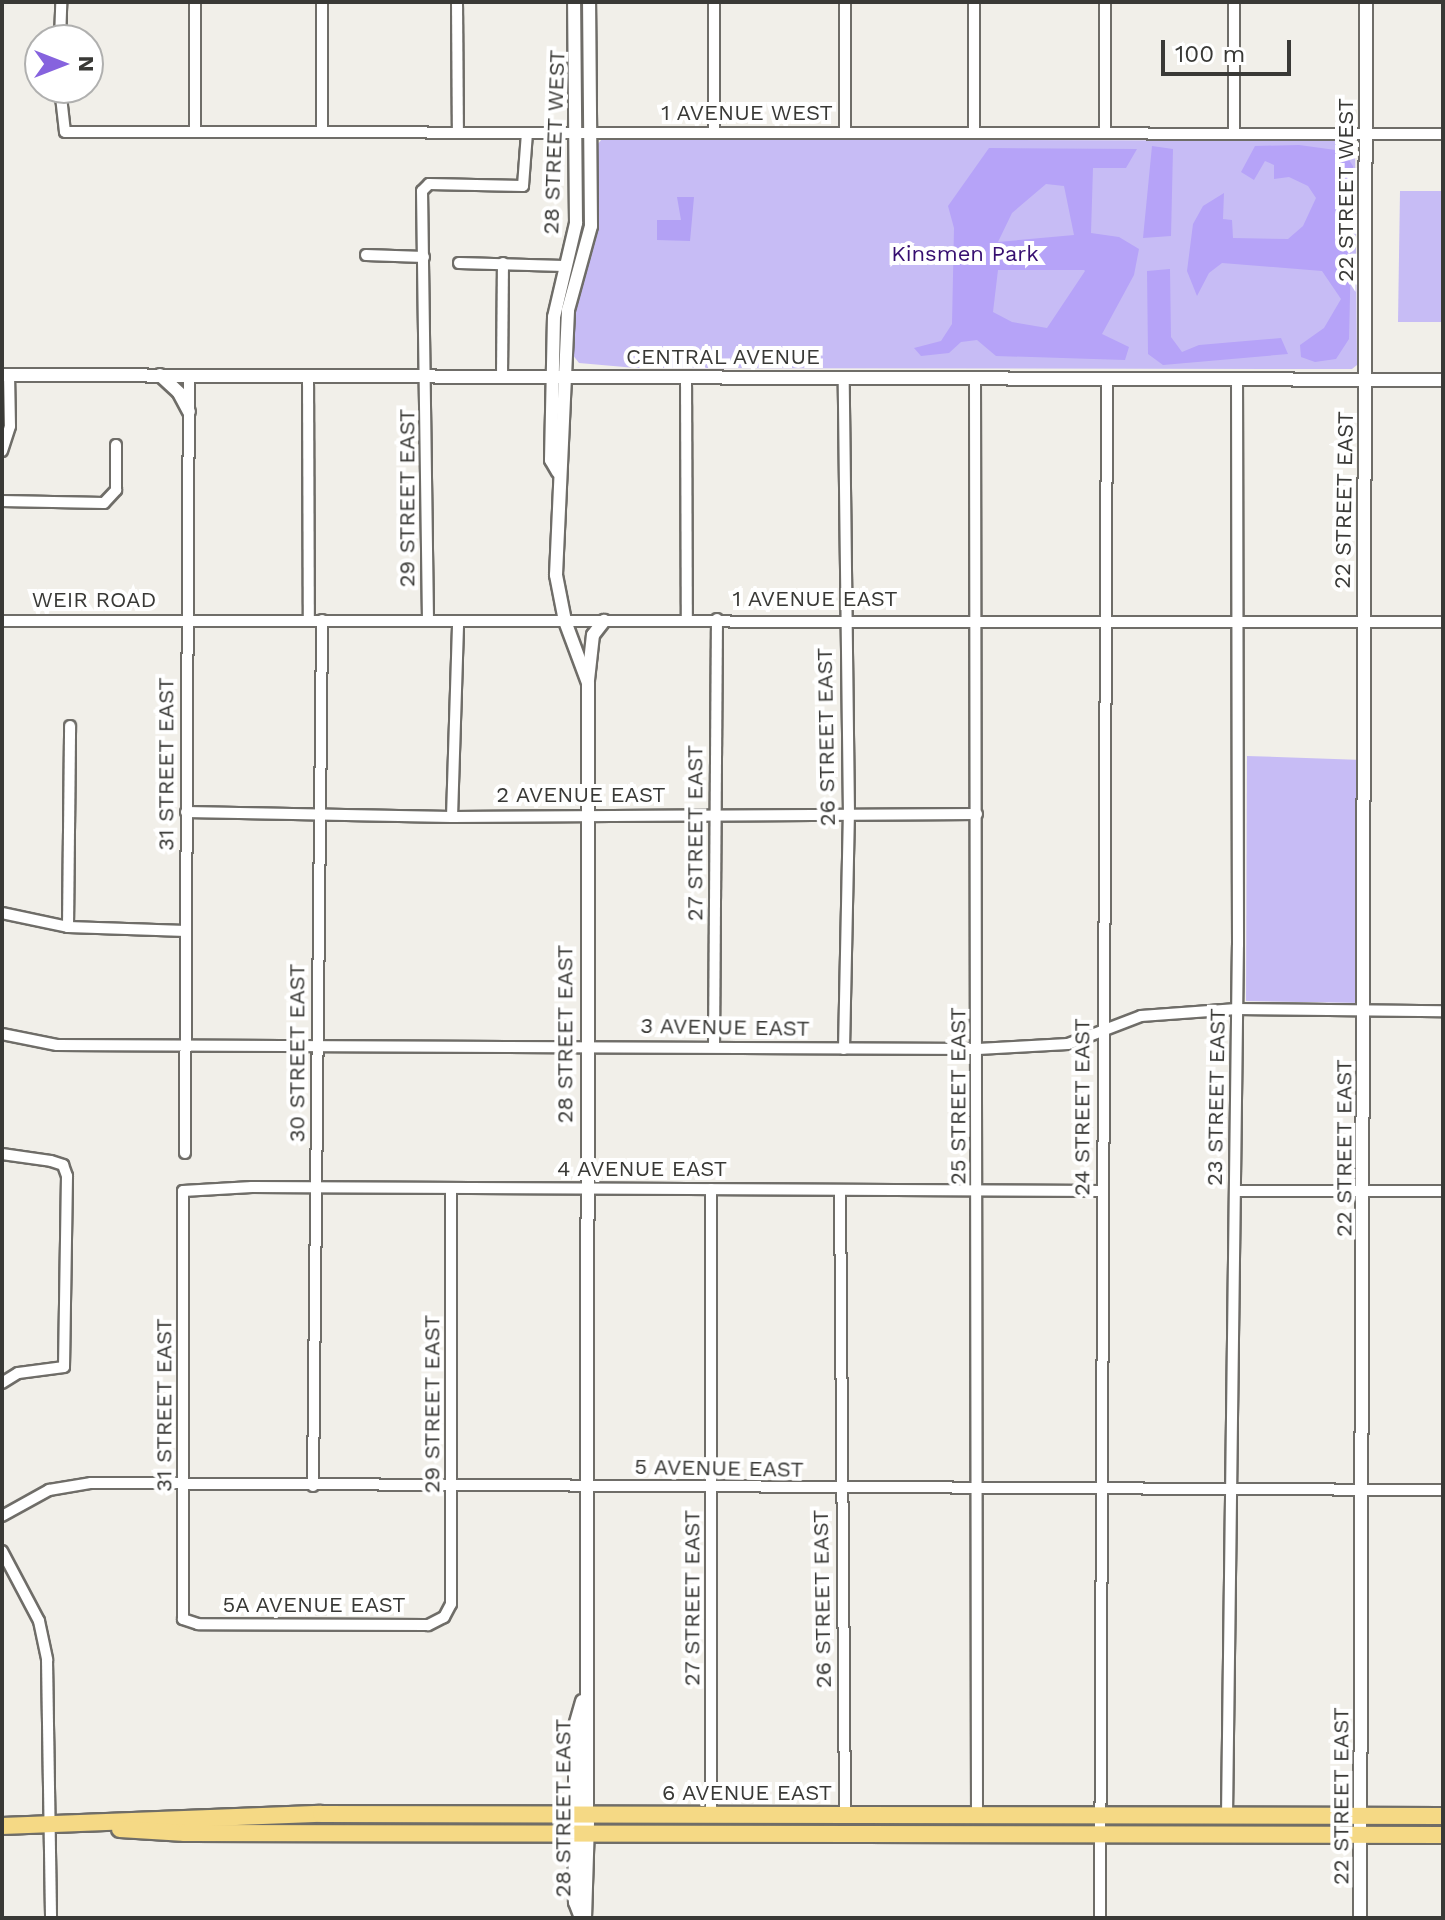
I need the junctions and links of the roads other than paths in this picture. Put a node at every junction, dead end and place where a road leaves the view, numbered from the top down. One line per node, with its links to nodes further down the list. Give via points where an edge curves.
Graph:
1 (61, 2): 13 (street)
2 (195, 2): 15 (street)
3 (322, 2): 16 (street)
4 (457, 2): 17 (street)
5 (574, 2): 18 (street, 28 STREET WEST)
6 (589, 2): 19 (street, 28 STREET WEST)
7 (714, 2): 20 (street)
8 (845, 2): 23 (street)
9 (974, 2): 24 (street)
10 (1105, 2): 21 (street)
11 (1234, 2): 25 (street)
12 (1366, 2): 26 (street, 22 STREET WEST)
13 (60, 24)
14 (60, 104): 15 (street, 1 AVENUE WEST, via 65,132)
15 (195, 132): 16 (street, 1 AVENUE WEST)
16 (322, 132): 17 (street, 1 AVENUE WEST)
17 (458, 132): 22 (street, 1 AVENUE WEST)
18 (576, 132): 19 (street, 1 AVENUE WEST); 22 (street, 1 AVENUE WEST); 32 (street, 28 STREET WEST, via 576,223)
19 (591, 132): 20 (street, 1 AVENUE WEST); 39 (street, 28 STREET WEST, via 590,236 568,310)
20 (714, 132): 23 (street, 1 AVENUE WEST)
21 (1105, 132): 24 (street, 1 AVENUE WEST); 25 (street, 1 AVENUE WEST)
22 (527, 133): 29 (street, 29 STREET EAST, via 523,186 429,184 422,191)
23 (845, 133): 24 (street, 1 AVENUE WEST)
24 (974, 133)
25 (1234, 133): 26 (street, 1 AVENUE WEST)
26 (1366, 134): 27 (street, 1 AVENUE WEST); 43 (street, 22 STREET WEST)
27 (1443, 134)
28 (366, 255): 29 (street)
29 (424, 257): 37 (street, 29 STREET EAST)
30 (459, 263): 31 (street)
31 (503, 263): 32 (street); 38 (street)
32 (564, 266): 39 (street, 28 STREET WEST, via 554,317)
33 (6, 375): 34 (street, CENTRAL AVENUE); 49 (street, via 10,426)
34 (160, 375): 35 (street, CENTRAL AVENUE); 47 (street)
35 (189, 375): 36 (street, CENTRAL AVENUE); 47 (street, 31 STREET EAST)
36 (308, 376): 37 (street, CENTRAL AVENUE); 55 (street)
37 (426, 376): 38 (street, CENTRAL AVENUE); 57 (street, 29 STREET EAST)
38 (502, 376): 39 (street, CENTRAL AVENUE)
39 (559, 376): 40 (street, CENTRAL AVENUE); 62 (street, 28 STREET EAST, via 563,460 558,472 556,575)
40 (686, 377): 41 (street, CENTRAL AVENUE); 58 (street)
41 (844, 377): 42 (street, CENTRAL AVENUE); 52 (street, 26 STREET EAST)
42 (975, 378): 44 (street, CENTRAL AVENUE); 53 (street, 25 STREET EAST)
43 (1365, 378): 45 (street, CENTRAL AVENUE); 46 (street, CENTRAL AVENUE); 59 (street, 22 STREET EAST)
44 (1107, 379): 45 (street, CENTRAL AVENUE); 64 (street, 24 STREET EAST)
45 (1237, 379): 65 (street, 23 STREET EAST)
46 (1443, 380)
47 (189, 412): 54 (street, 31 STREET EAST)
48 (116, 445): 50 (street, via 116,490 104,503)
49 (2, 451)
50 (2, 501)
51 (717, 619): 52 (street, 1 AVENUE EAST); 58 (street, 1 AVENUE EAST); 72 (street, 27 STREET EAST)
52 (844, 619): 53 (street, 1 AVENUE EAST); 74 (street, 26 STREET EAST)
53 (976, 619): 64 (street, 1 AVENUE EAST); 73 (street, 25 STREET EAST)
54 (187, 620): 55 (street, 1 AVENUE EAST); 60 (street, WEIR ROAD); 69 (street, 31 STREET EAST)
55 (309, 620): 56 (street, 1 AVENUE EAST)
56 (322, 620): 57 (street, 1 AVENUE EAST); 70 (street, 30 STREET EAST)
57 (428, 620): 61 (street, 1 AVENUE EAST)
58 (687, 620): 63 (street, 1 AVENUE EAST)
59 (1363, 620): 65 (street, 1 AVENUE EAST); 66 (street, 1 AVENUE EAST); 80 (street, 22 STREET EAST)
60 (2, 621)
61 (458, 621): 62 (street, 1 AVENUE EAST); 75 (street)
62 (565, 621): 63 (street, 1 AVENUE EAST); 67 (street, 28 STREET EAST)
63 (604, 621): 67 (street, via 593,635)
64 (1106, 622): 65 (street, 1 AVENUE EAST); 82 (street, 24 STREET EAST)
65 (1237, 622): 79 (street, 23 STREET EAST)
66 (1443, 622)
67 (588, 683): 71 (street, 28 STREET EAST)
68 (70, 726): 77 (street)
69 (186, 812): 70 (street, 2 AVENUE EAST); 78 (street, 31 STREET EAST)
70 (319, 814): 75 (street, 2 AVENUE EAST); 85 (street, 30 STREET EAST)
71 (588, 814): 72 (street, 2 AVENUE EAST); 75 (street, 2 AVENUE EAST); 86 (street, 28 STREET EAST)
72 (714, 814): 74 (street, 2 AVENUE EAST); 87 (street, 27 STREET EAST)
73 (977, 814): 74 (street, 2 AVENUE EAST); 89 (street, 25 STREET EAST)
74 (849, 815): 88 (street, 26 STREET EAST)
75 (452, 817)
76 (2, 913): 77 (street)
77 (68, 927): 78 (street)
78 (186, 931): 84 (street, 31 STREET EAST)
79 (1237, 1009): 80 (street, 3 AVENUE EAST); 82 (street, 3 AVENUE EAST, via 1141,1016); 100 (street, 23 STREET EAST)
80 (1365, 1011): 81 (street, 3 AVENUE EAST); 101 (street, 22 STREET EAST)
81 (1443, 1011)
82 (1103, 1030): 89 (street, 3 AVENUE EAST, via 1068,1044); 99 (street, 24 STREET EAST)
83 (2, 1034): 84 (street, 3 AVENUE EAST, via 57,1045)
84 (185, 1046): 85 (street, 3 AVENUE EAST); 90 (street, 31 STREET EAST)
85 (317, 1046): 86 (street, 3 AVENUE EAST); 92 (street, 30 STREET EAST)
86 (587, 1046): 87 (street, 3 AVENUE EAST); 94 (street, 28 STREET EAST)
87 (714, 1047): 88 (street, 3 AVENUE EAST)
88 (844, 1049): 89 (street, 3 AVENUE EAST)
89 (978, 1049): 98 (street, 25 STREET EAST)
90 (185, 1153)
91 (2, 1154): 103 (street, via 63,1165 67,1176 67,1355 64,1367 18,1373)
92 (316, 1188): 93 (street, 4 AVENUE EAST); 97 (street, 4 AVENUE EAST); 105 (street, 30 STREET EAST)
93 (451, 1188): 94 (street, 4 AVENUE EAST); 106 (street, 29 STREET EAST)
94 (586, 1189): 95 (street, 4 AVENUE EAST); 107 (street, 28 STREET EAST)
95 (711, 1189): 96 (street, 4 AVENUE EAST); 108 (street, 27 STREET EAST)
96 (840, 1190): 98 (street, 4 AVENUE EAST); 109 (street, 26 STREET EAST)
97 (183, 1191): 104 (street, 31 STREET EAST)
98 (977, 1191): 99 (street, 4 AVENUE EAST); 110 (street, 25 STREET EAST)
99 (1102, 1191): 113 (street, 24 STREET EAST)
100 (1235, 1191): 101 (street); 114 (street, 23 STREET EAST)
101 (1364, 1191): 102 (street); 111 (street, 22 STREET EAST)
102 (1443, 1191)
103 (2, 1383)
104 (184, 1485): 105 (street, 5 AVENUE EAST); 115 (street, 5 AVENUE EAST, via 91,1483 49,1490); 118 (street, 31 STREET EAST)
105 (313, 1486): 106 (street, 5 AVENUE EAST)
106 (453, 1486): 107 (street, 5 AVENUE EAST); 117 (street, 29 STREET EAST, via 451,1604)
107 (583, 1487): 108 (street, 5 AVENUE EAST); 119 (street, 28 STREET EAST)
108 (712, 1488): 109 (street, 5 AVENUE EAST); 120 (street, 27 STREET EAST)
109 (840, 1489): 110 (street, 5 AVENUE EAST); 122 (street, 26 STREET EAST)
110 (975, 1489): 113 (street, 5 AVENUE EAST); 121 (street, 25 STREET EAST)
111 (1363, 1490): 112 (street, 5 AVENUE EAST); 114 (street, 5 AVENUE EAST); 125 (street, 22 STREET EAST)
112 (1443, 1490)
113 (1100, 1491): 114 (street, 5 AVENUE EAST); 123 (street, 24 STREET EAST)
114 (1230, 1491): 124 (street, 23 STREET EAST)
115 (2, 1516)
116 (2, 1551): 127 (street, via 39,1621 47,1660)
117 (444, 1617): 118 (street, 5A AVENUE EAST, via 428,1625 198,1624)
118 (183, 1619)
119 (581, 1813): 120 (main road, 6 AVENUE EAST); 127 (main road, 6 AVENUE EAST, via 212,1815); 129 (main road, 28 STREET EAST)
120 (711, 1815): 122 (main road, 6 AVENUE EAST)
121 (977, 1815): 122 (main road, 6 AVENUE EAST); 123 (main road, 6 AVENUE EAST)
122 (845, 1816)
123 (1100, 1816): 124 (main road, 6 AVENUE EAST); 131 (street, 24 STREET EAST)
124 (1227, 1816): 125 (main road, 6 AVENUE EAST)
125 (1361, 1816): 126 (main road, 6 AVENUE EAST); 132 (street, 22 STREET EAST)
126 (1443, 1816)
127 (50, 1824): 128 (main road, 6 AVENUE EAST); 129 (main road, 6 AVENUE EAST, via 185,1833); 133 (street)
128 (2, 1826)
129 (581, 1833): 131 (main road, 6 AVENUE EAST); 134 (main road, 28 STREET EAST, via 576,1902)
130 (1443, 1835): 132 (main road, 6 AVENUE EAST)
131 (1101, 1836): 132 (main road, 6 AVENUE EAST); 135 (street, 24 STREET EAST)
132 (1361, 1836): 136 (street, 22 STREET EAST)
133 (51, 1918)
134 (583, 1918)
135 (1100, 1918)
136 (1360, 1918)

